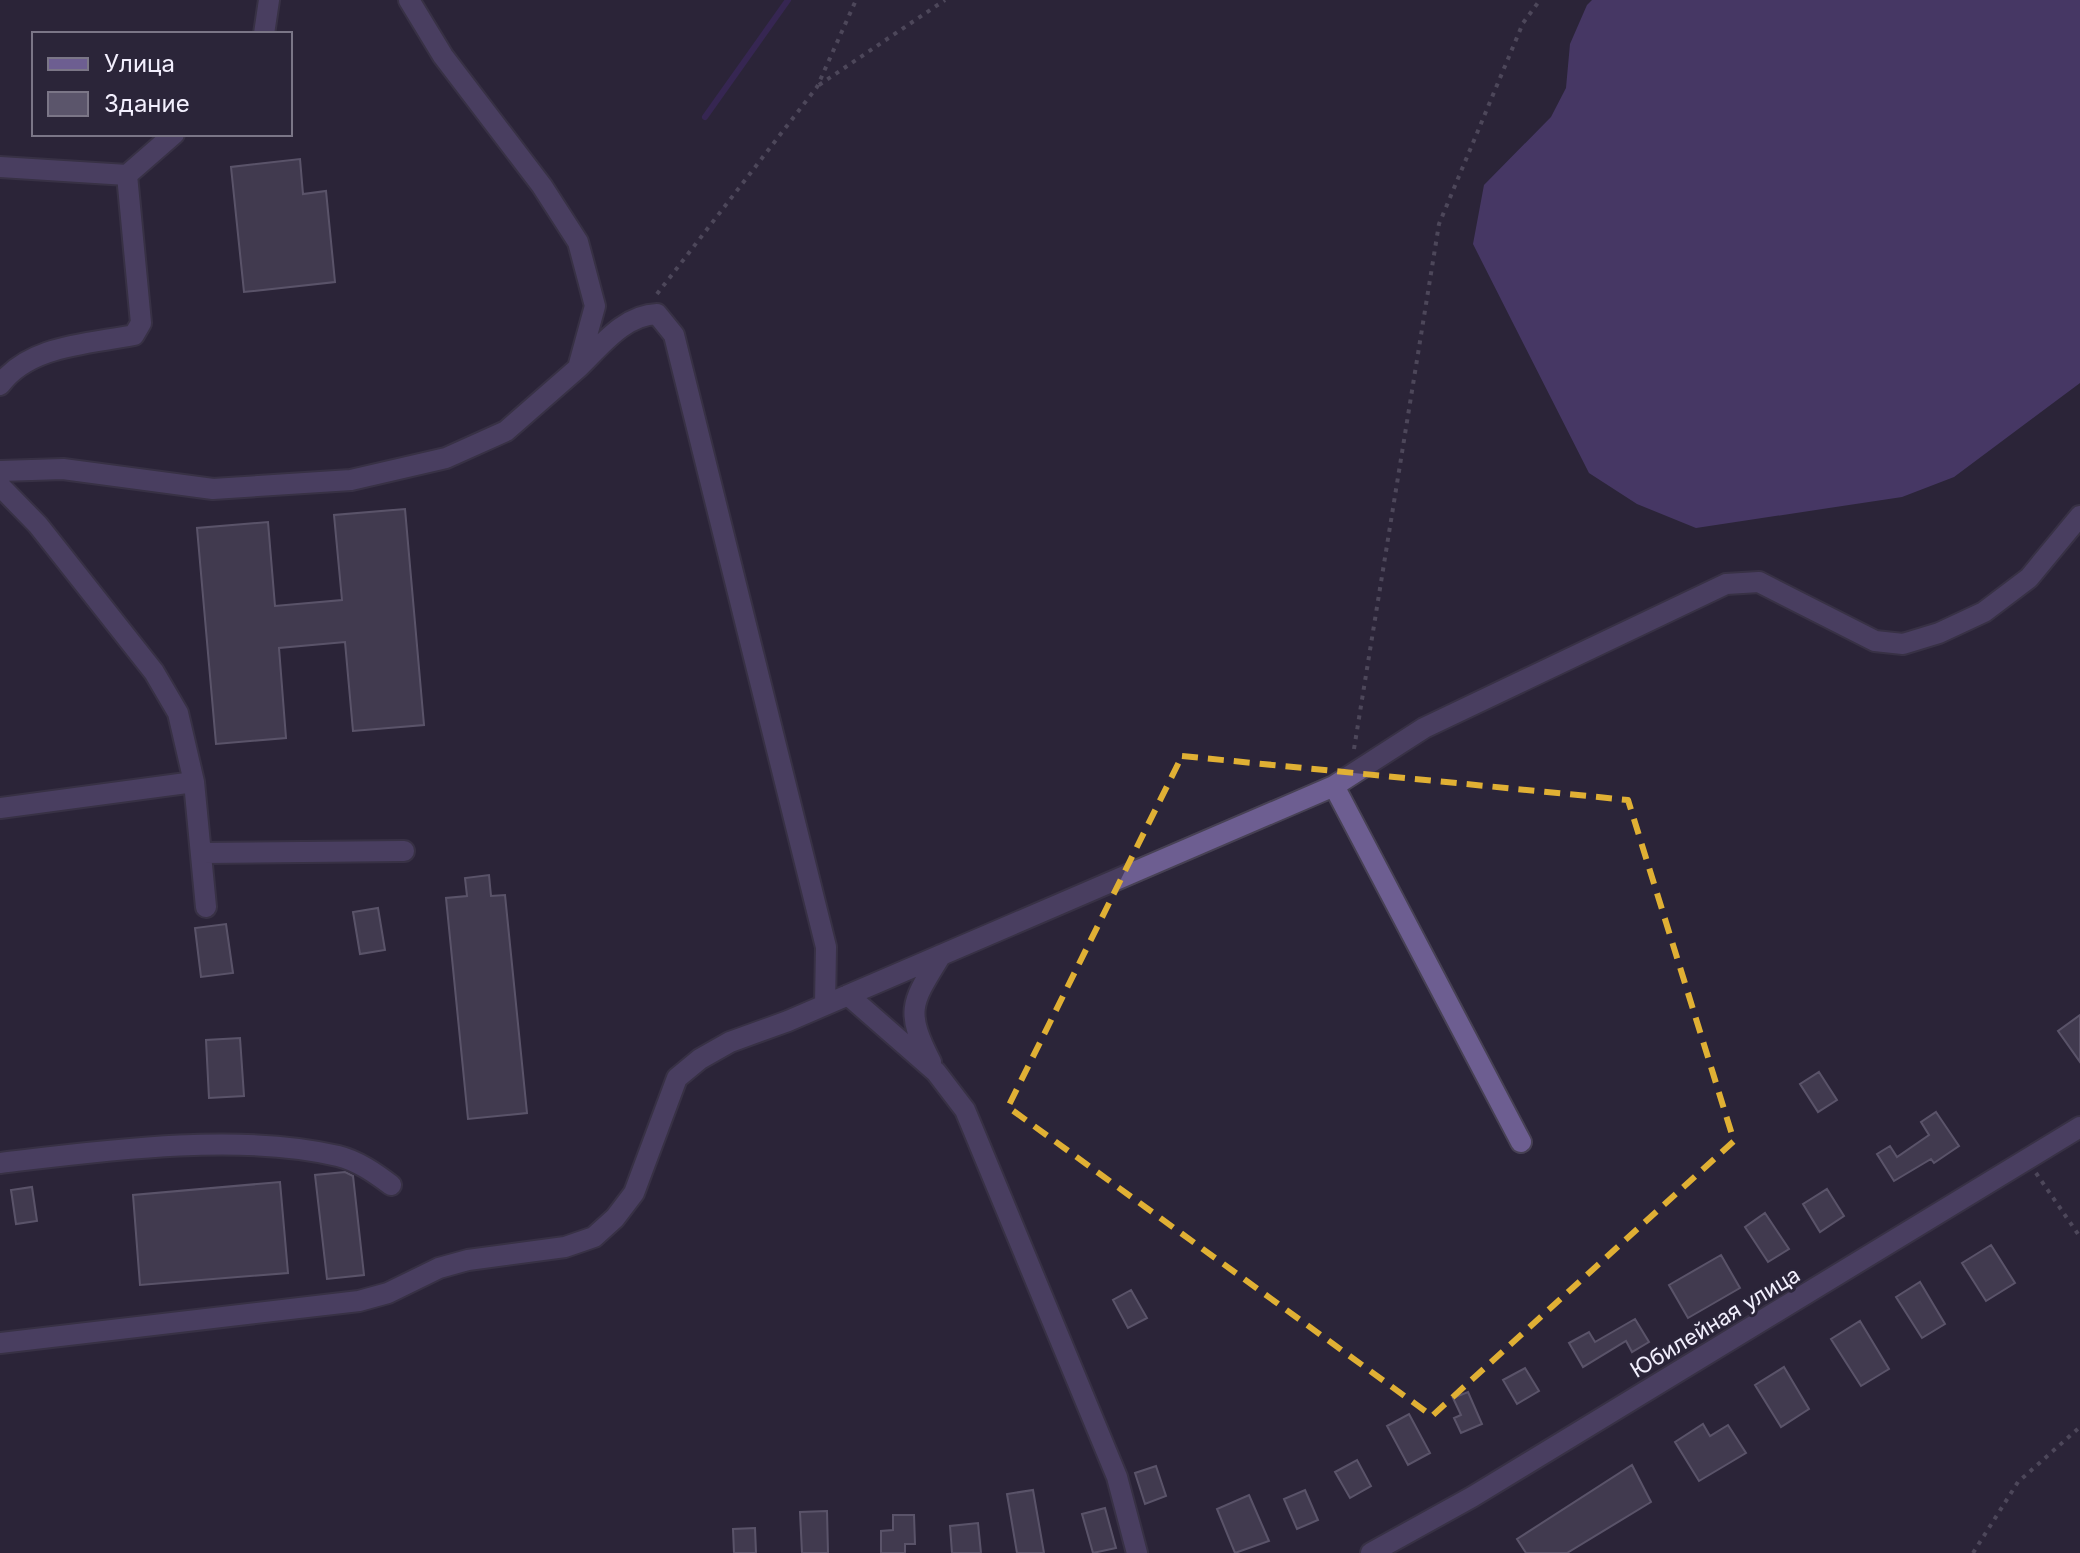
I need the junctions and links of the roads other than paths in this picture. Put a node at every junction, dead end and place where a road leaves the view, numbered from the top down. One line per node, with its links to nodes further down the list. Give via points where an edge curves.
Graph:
1 (269, 0): 3 (street)
2 (409, 0): 7 (street, via 443,56 578,242 595,306)
3 (264, 32)
4 (172, 136): 6 (street)
5 (0, 167): 6 (street)
6 (127, 175): 8 (street, via 141,323 134,335 41,354 12,368)
7 (578, 368): 9 (street, via 506,431 446,458 351,480 213,489 63,469); 20 (street, via 641,315 657,314 674,335 826,947)
8 (0, 385)
9 (0, 471)
10 (0, 486): 12 (street, via 38,525 154,672 178,713)
11 (2080, 516): 13 (street, via 2029,578 1984,612 1939,633 1903,644 1875,641 1759,582 1726,584 1424,728)
12 (194, 782): 14 (street); 16 (street)
13 (1334, 786): 18 (street); 23 (street)
14 (0, 808)
15 (404, 851): 16 (street)
16 (202, 853): 17 (street)
17 (206, 907)
18 (941, 955): 19 (street); 21 (street, via 915,998 914,1029)
19 (848, 995): 20 (street); 21 (street)
20 (825, 1005): 26 (street, via 730,1042 677,1078 634,1193 594,1237 565,1247 468,1260 359,1301)
21 (936, 1072): 27 (street, via 965,1110 1025,1249 1117,1477)
22 (2080, 1127): 28 (street, Юбилейная улица, via 1472,1497)
23 (1521, 1142)
24 (0, 1163): 25 (street, via 114,1150 267,1146 339,1156)
25 (391, 1185)
26 (0, 1343)
27 (1137, 1553)
28 (1371, 1553)

